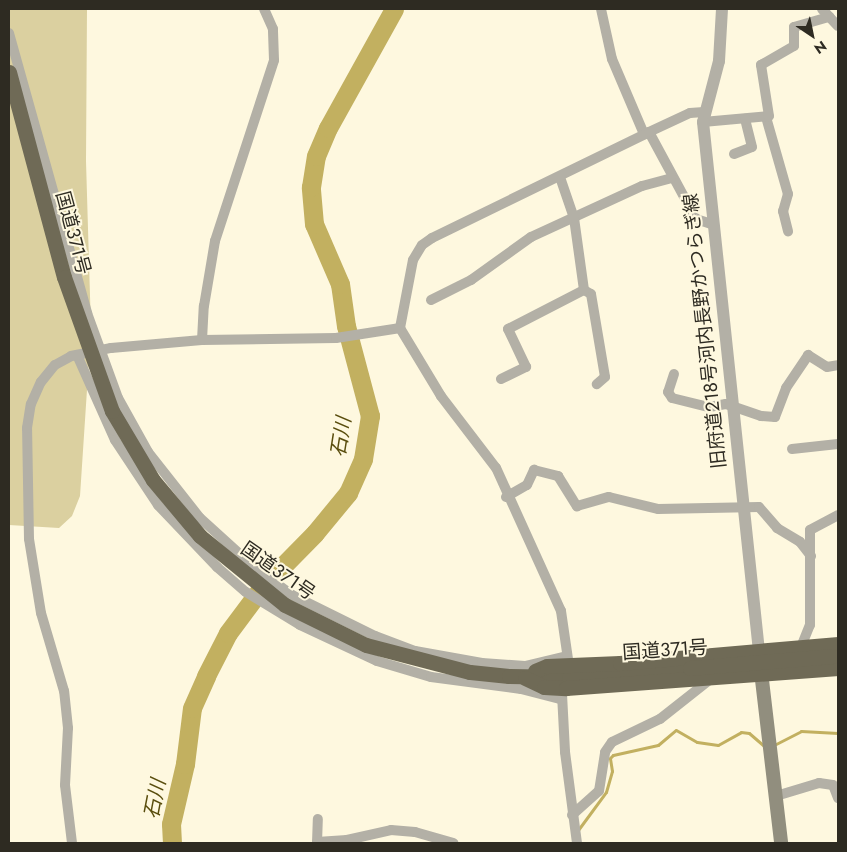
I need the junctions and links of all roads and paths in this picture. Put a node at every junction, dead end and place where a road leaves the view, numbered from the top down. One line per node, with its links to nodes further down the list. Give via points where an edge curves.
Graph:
1 (601, 9): 11 (street, via 612,59)
2 (722, 9): 9 (street, 旧府道218号河内長野かつらぎ線, via 719,61)
3 (267, 10): 21 (street, via 276,44 274,60 215,240)
4 (826, 12): 5 (street); 8 (street, via 794,27 794,46 762,64 769,116)
5 (838, 26)
6 (9, 33): 22 (street)
7 (9, 72): 39 (highway, 国道371号, bridge, via 64,277 112,411 153,480 172,505 234,566 285,605 335,631 394,655 470,672)
8 (766, 116): 10 (street); 17 (street, via 788,194 782,210)
9 (703, 117): 10 (street); 11 (street, via 690,113); 16 (street, 旧府道218号河内長野かつらぎ線)
10 (745, 119): 12 (street, via 752,147)
11 (647, 133): 13 (street); 14 (street)
12 (734, 154)
13 (560, 177): 15 (street); 20 (street, via 422,245 413,260)
14 (671, 178): 15 (street, via 642,186); 16 (street, via 696,219)
15 (574, 218): 18 (street); 19 (street, via 531,237 471,280)
16 (714, 225): 28 (street, 旧府道218号河内長野かつらぎ線)
17 (788, 231)
18 (584, 290): 26 (street, via 508,329 526,367); 27 (street, via 591,294 605,377)
19 (431, 300)
20 (400, 328): 21 (street, via 336,338); 31 (street, via 441,396 496,468)
21 (202, 340): 22 (street)
22 (99, 351): 23 (street); 31 (street, via 131,423 180,496 230,547 292,595 337,619 415,651 482,663 525,666 568,658 561,611 530,540)
23 (78, 355): 43 (street, via 115,440 152,498 193,543 246,592 300,625 377,661 431,677 561,696); 48 (street, via 55,365 41,382 31,404 27,428 29,539 41,613 64,691 68,728 65,785)
24 (838, 365): 28 (street, via 827,367 808,355 786,388 775,417 761,416)
25 (674, 374): 28 (street, via 668,392 672,398 709,407)
26 (500, 380)
27 (597, 384)
28 (733, 406): 32 (street, 旧府道218号河内長野かつらぎ線)
29 (838, 444): 30 (street)
30 (792, 449)
31 (506, 497): 32 (street, via 527,485 534,470 558,476 577,506 609,497 658,509)
32 (742, 506): 34 (street, via 764,508 777,528 800,542); 36 (street, 旧府道218号河内長野かつらぎ線)
33 (838, 515): 34 (street, via 810,530)
34 (811, 556): 35 (street, via 810,625)
35 (801, 647): 36 (highway); 37 (highway)
36 (759, 651): 38 (main road); 39 (highway, via 547,666)
37 (837, 656): 38 (highway); 39 (highway, 国道371号, bridge, via 569,677)
38 (762, 674): 40 (highway); 41 (main road)
39 (522, 676): 40 (highway, via 544,687 566,688)
40 (712, 678): 43 (street, via 660,719 612,742 605,752 599,791)
41 (776, 796): 42 (street, via 819,784 832,785); 50 (main road)
42 (838, 798)
43 (572, 815): 47 (street)
44 (318, 819): 46 (street)
45 (364, 839): 46 (street); 49 (street, via 391,830 415,832)
46 (317, 842)
47 (576, 842)
48 (72, 843)
49 (453, 843)
50 (781, 843)

